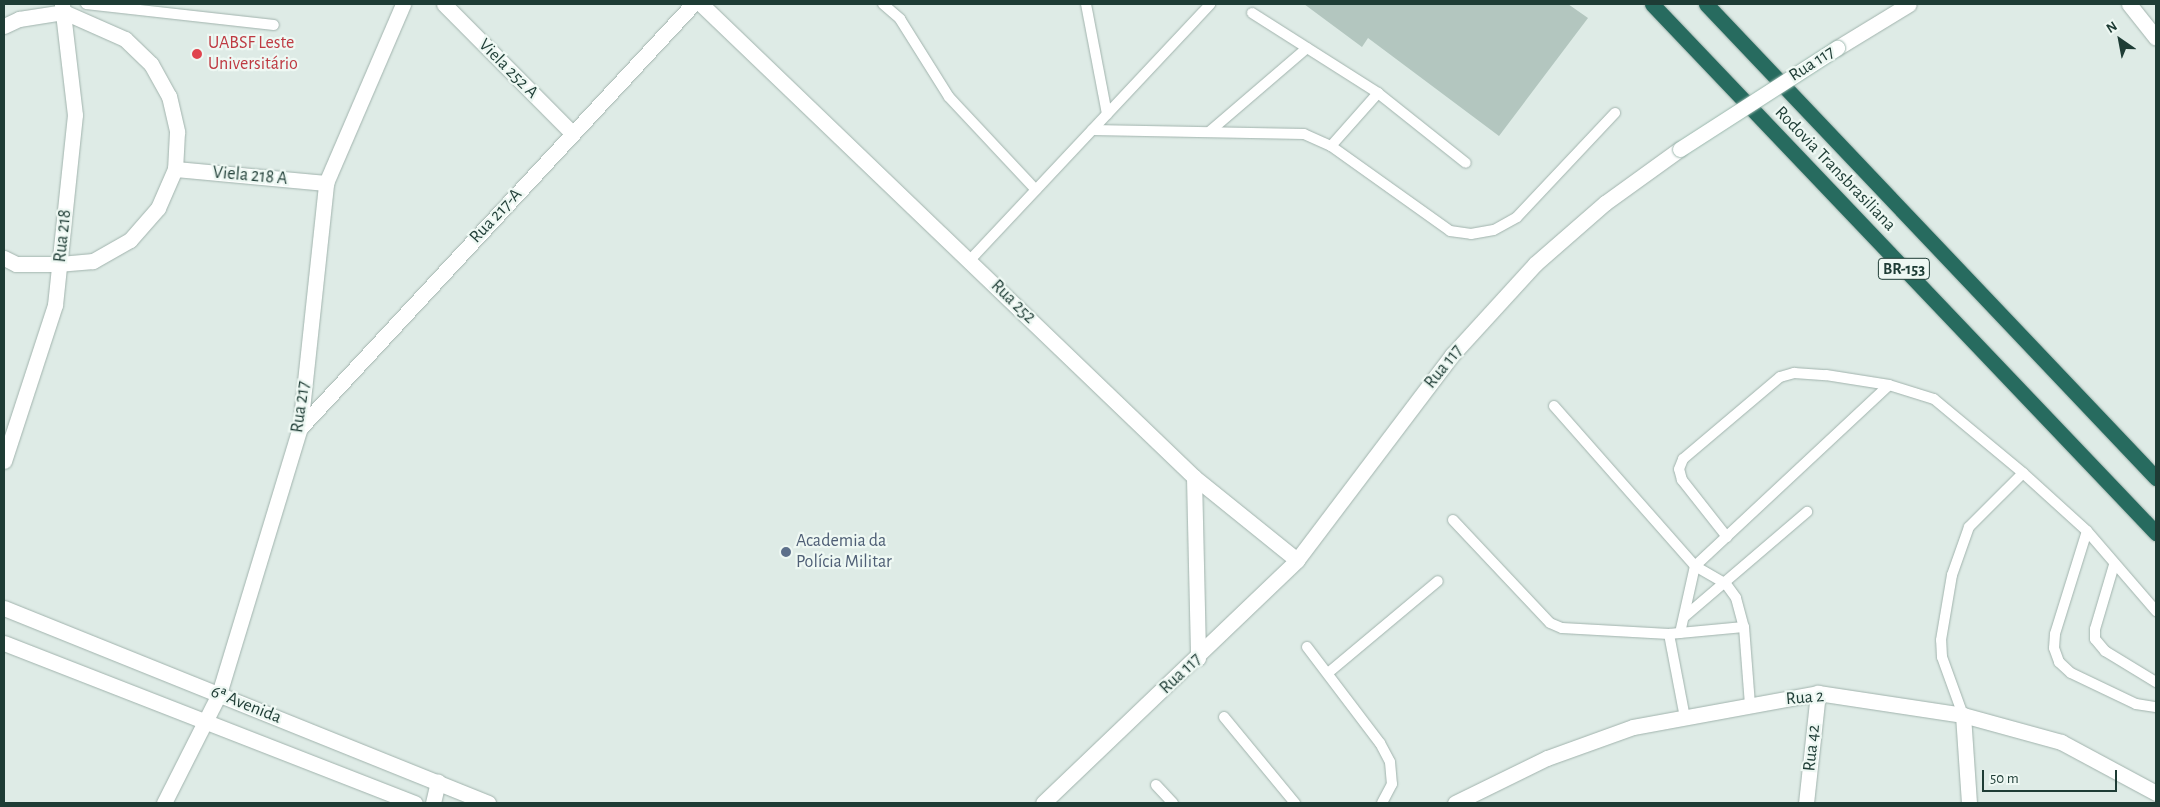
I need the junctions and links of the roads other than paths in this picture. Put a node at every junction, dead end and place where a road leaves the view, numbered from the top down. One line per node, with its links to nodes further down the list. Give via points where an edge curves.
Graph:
1 (86, 4): 15 (lane)
2 (403, 4): 28 (street, Rua 217)
3 (444, 4): 24 (street, Viela 252 A)
4 (692, 4): 24 (street, Rua 217-A)
5 (701, 4): 31 (street, Rua 252)
6 (883, 4): 29 (lane, via 900,18 949,97)
7 (1086, 4): 21 (lane)
8 (1210, 4): 21 (lane)
9 (1652, 4): 43 (highway, Rodovia Transbrasiliana / BR-153)
10 (1706, 4): 39 (highway, Rodovia Transbrasiliana / BR-153)
11 (1909, 4): 45 (street, Rua 117, bridge, via 1680,150 1605,203 1535,264 1452,355)
12 (2129, 4): 17 (street)
13 (63, 8): 16 (street); 27 (street, via 125,39 152,64 169,96 177,132); 32 (street, Rua 218, via 75,115)
14 (1252, 13): 18 (lane)
15 (274, 25)
16 (4, 26)
17 (2156, 38)
18 (1307, 48): 19 (lane); 23 (lane)
19 (1378, 93): 25 (lane); 26 (lane)
20 (1615, 113): 25 (lane, via 1517,217 1494,230 1471,234 1450,231)
21 (1107, 114): 22 (lane)
22 (1092, 130): 23 (lane); 29 (lane)
23 (1209, 132): 25 (lane, via 1304,134)
24 (572, 133): 35 (street, Rua 217-A)
25 (1332, 146)
26 (1466, 163)
27 (174, 169): 28 (street, Viela 218 A); 32 (street, via 158,208 130,240 93,261)
28 (326, 183): 35 (street, Rua 217)
29 (1036, 190): 31 (lane)
30 (4, 258): 32 (street, via 16,264)
31 (970, 260): 38 (street, Rua 252)
32 (60, 264): 36 (street, Rua 218, via 55,305)
33 (1889, 385): 37 (lane, via 1934,399); 44 (lane); 44 (lane, via 1794,373 1780,376 1683,459 1679,469 1682,480)
34 (1554, 406): 47 (lane)
35 (300, 428): 62 (street, Rua 217)
36 (4, 461)
37 (2023, 473): 42 (lane); 65 (lane, via 1969,527 1952,576 1941,640 1942,657)
38 (1194, 478): 45 (street, Rua 252); 58 (street)
39 (2156, 478)
40 (1807, 512): 49 (lane)
41 (1453, 520): 55 (lane, via 1550,623 1562,628)
42 (2087, 531): 46 (lane); 64 (lane, via 2055,634 2054,648 2059,662 2071,673 2136,704)
43 (2156, 534)
44 (1727, 537): 47 (lane)
45 (1297, 560): 58 (street, Rua 117)
46 (2114, 565): 51 (lane); 60 (lane, via 2095,639 2105,651)
47 (1695, 566): 49 (lane); 52 (lane)
48 (1438, 581): 59 (lane)
49 (1726, 584): 52 (lane); 53 (lane, via 1736,598)
50 (4, 608): 62 (street, 6ª Avenida)
51 (2156, 611)
52 (1684, 617): 54 (lane)
53 (1744, 627): 54 (lane); 63 (lane)
54 (1680, 633): 55 (lane)
55 (1669, 634): 67 (lane)
56 (4, 643): 68 (street, 6ª Avenida)
57 (1307, 647): 59 (lane)
58 (1198, 658): 76 (street, Rua 117)
59 (1328, 673): 79 (lane, via 1380,743 1390,762 1392,784)
60 (2156, 682)
61 (1818, 693): 63 (street, Rua 2); 65 (street, Rua 2); 81 (street, Rua 42)
62 (219, 694): 68 (street, Rua 217); 69 (street, 6ª Avenida)
63 (1750, 705): 67 (street, Rua 2)
64 (2156, 707)
65 (1963, 715): 71 (street, Rua 2, via 2061,742); 82 (street)
66 (1224, 717): 78 (lane)
67 (1685, 718): 80 (street, Rua 2, via 1633,727 1547,758)
68 (208, 721): 72 (street, Rua 217); 73 (street, 6ª Avenida)
69 (438, 782): 74 (street); 75 (street, 6ª Avenida)
70 (1156, 785): 77 (lane)
71 (2156, 793)
72 (164, 803)
73 (415, 803)
74 (433, 803)
75 (488, 803)
76 (1043, 803)
77 (1173, 803)
78 (1295, 803)
79 (1382, 803)
80 (1455, 803)
81 (1806, 803)
82 (1969, 803)

